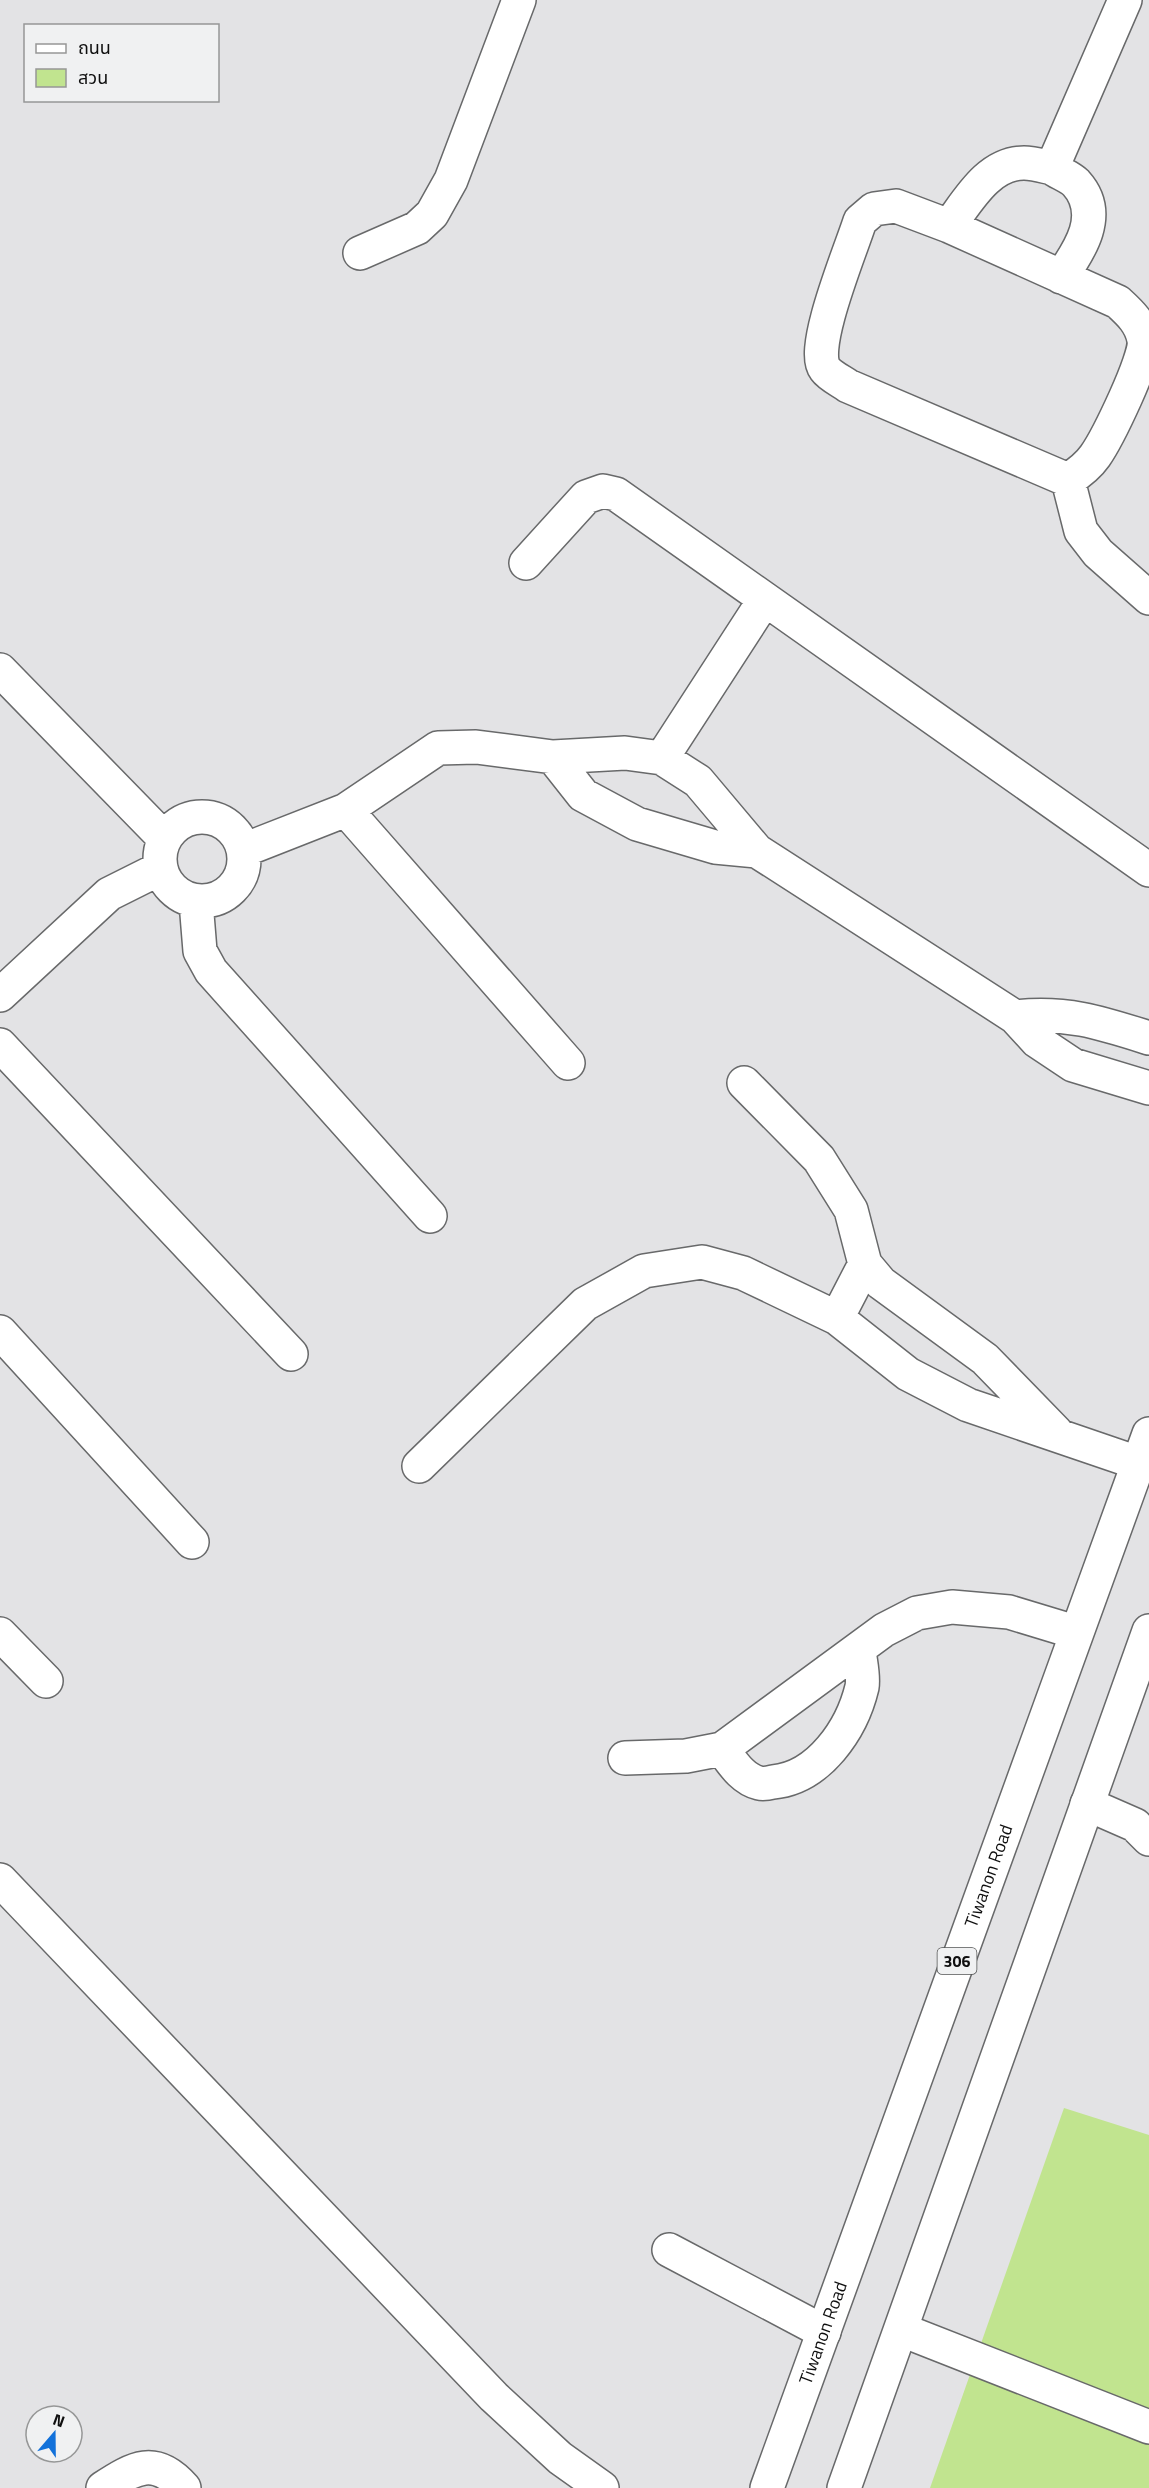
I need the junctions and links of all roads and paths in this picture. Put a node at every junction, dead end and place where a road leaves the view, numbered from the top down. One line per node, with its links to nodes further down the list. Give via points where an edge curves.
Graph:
1 (519, 0): 5 (street, via 451,180 432,214 417,228)
2 (1125, 0): 3 (street)
3 (1052, 168): 4 (street, via 1024,163 1000,168 982,183); 6 (street, via 1076,183 1086,204 1089,230 1080,251)
4 (949, 226): 6 (street); 7 (street, via 896,206 874,209 860,221 823,330 820,354 824,369 848,386)
5 (360, 253)
6 (1061, 277): 7 (street, via 1118,302 1134,316 1144,341 1137,372 1096,455)
7 (1068, 480): 9 (street, via 1081,531 1098,553)
8 (526, 563): 10 (street, via 586,497 603,491 616,494)
9 (1149, 598)
10 (765, 599): 13 (street); 18 (street)
11 (6, 689): 17 (street)
12 (553, 757): 13 (street, via 625,753); 14 (street, via 476,747 438,748); 16 (street, via 583,795 637,824 715,847)
13 (662, 758): 16 (street, via 698,781)
14 (345, 810): 15 (street); 24 (street)
15 (243, 850): 17 (street, via 234,832 218,820 198,817 178,824); 19 (street, via 243,871 233,888 216,900)
16 (757, 851): 21 (street)
17 (163, 854): 19 (street, via 164,878 177,893); 20 (street, via 109,894)
18 (1149, 870)
19 (196, 902): 27 (street, via 200,951 211,971)
20 (0, 995)
21 (1016, 1017): 22 (street, via 1045,1014 1091,1019); 26 (street, via 1037,1041 1073,1065)
22 (1149, 1038)
23 (0, 1046): 31 (street)
24 (568, 1063)
25 (744, 1083): 28 (street, via 819,1159 851,1210)
26 (1149, 1088)
27 (430, 1216)
28 (865, 1264): 29 (street); 32 (street, via 881,1283 985,1359)
29 (837, 1318): 32 (street, via 908,1374 968,1405); 34 (street, via 743,1273 702,1262 644,1271 585,1304)
30 (0, 1332): 35 (street)
31 (291, 1354)
32 (1060, 1437): 33 (street)
33 (1144, 1448): 36 (street, Tiwanon Road / 306)
34 (419, 1466)
35 (192, 1542)
36 (1075, 1632): 39 (street, via 1009,1612 952,1607 917,1613 884,1630); 48 (street, Tiwanon Road / 306)
37 (0, 1634): 40 (street)
38 (1148, 1639): 43 (street)
39 (859, 1650): 41 (street); 41 (street, via 863,1684 855,1707 833,1747 816,1765 787,1781 759,1784 740,1773)
40 (46, 1681)
41 (722, 1749): 42 (street, via 686,1756)
42 (625, 1758)
43 (1087, 1804): 44 (street); 47 (street)
44 (1144, 1832)
45 (0, 1880): 52 (street, via 494,2397 560,2458)
46 (669, 2250): 48 (street)
47 (902, 2330): 49 (street); 54 (street)
48 (824, 2332): 53 (street, Tiwanon Road / 306)
49 (1149, 2427)
50 (103, 2488): 51 (street, via 131,2470 151,2466 170,2474)
51 (184, 2488)
52 (602, 2488)
53 (767, 2488)
54 (844, 2488)

